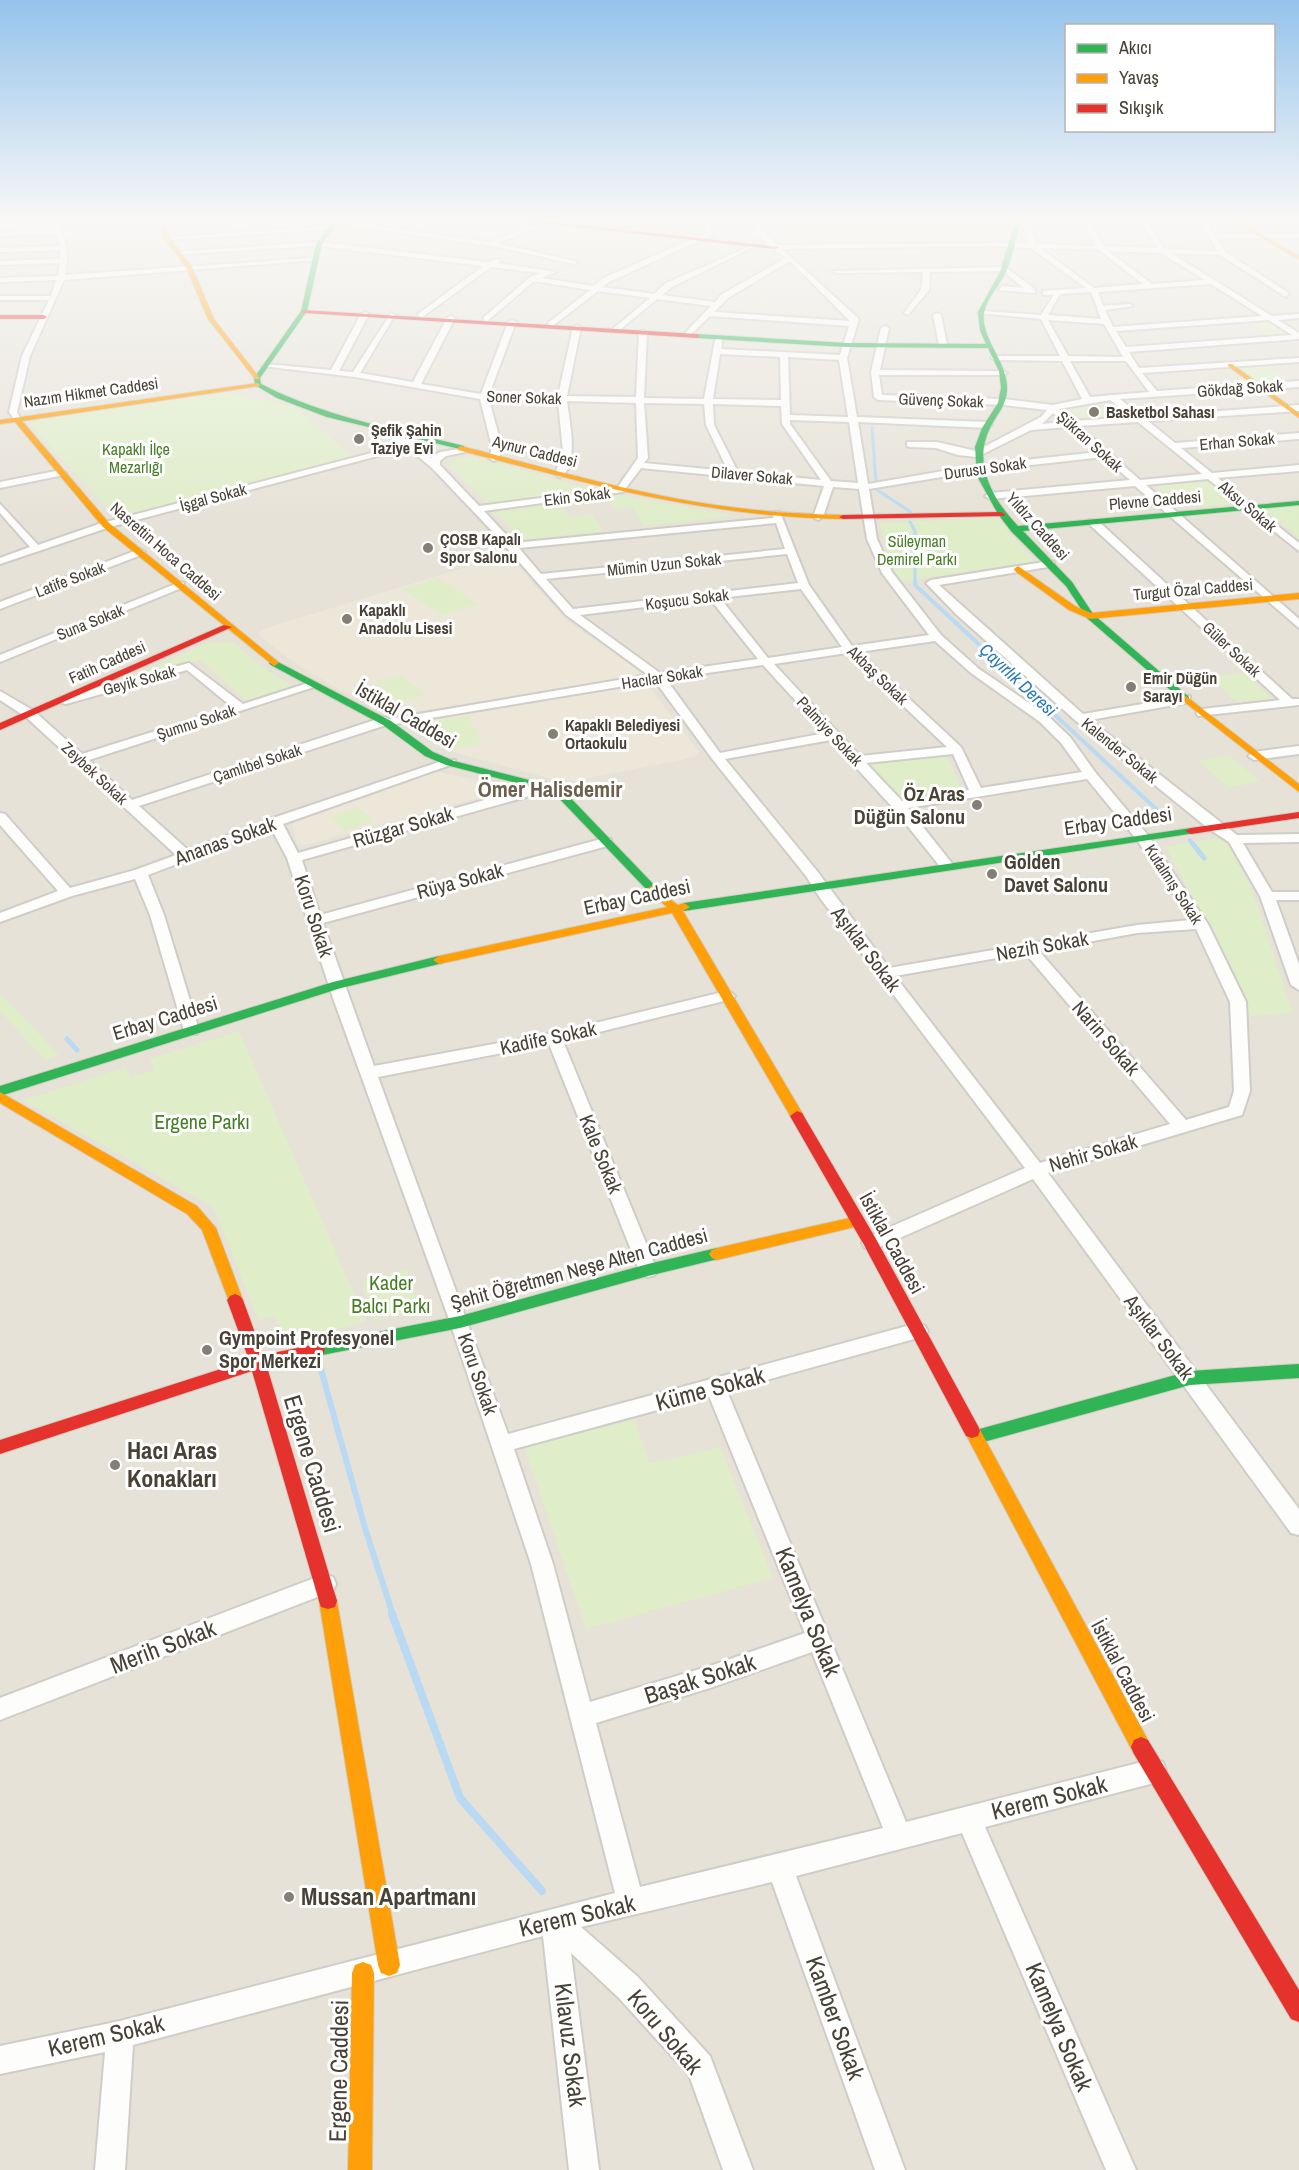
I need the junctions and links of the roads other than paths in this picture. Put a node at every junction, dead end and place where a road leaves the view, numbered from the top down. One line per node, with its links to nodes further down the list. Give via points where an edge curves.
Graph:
1 (43, 320): 72 (street, via 13,397)
2 (213, 320): 56 (street)
3 (297, 320): 48 (street)
4 (362, 320): 52 (street)
5 (388, 320): 55 (street)
6 (450, 320): 58 (street)
7 (477, 320): 19 (street)
8 (556, 320): 24 (street)
9 (629, 320): 29 (street)
10 (701, 320): 31 (street)
11 (799, 320): 23 (street)
12 (855, 320): 23 (street)
13 (938, 320): 37 (street)
14 (984, 320): 41 (street)
15 (1045, 320): 43 (street)
16 (1085, 320): 22 (street)
17 (1246, 320): 20 (street)
18 (1274, 320): 32 (street)
19 (486, 321): 21 (street)
20 (1238, 321): 26 (street); 28 (street)
21 (512, 322): 24 (street); 61 (street)
22 (1107, 322): 28 (street)
23 (854, 324): 40 (street)
24 (551, 325): 25 (street)
25 (577, 327): 29 (street); 63 (street)
26 (1248, 327)
27 (885, 328): 36 (street)
28 (1112, 329): 38 (street)
29 (617, 330): 30 (street)
30 (643, 333): 31 (street); 64 (street)
31 (688, 335): 33 (street)
32 (1299, 336): 34 (street)
33 (719, 337): 39 (street); 40 (street)
34 (1262, 337): 35 (street); 45 (street)
35 (1237, 342): 38 (street); 46 (street)
36 (880, 345): 37 (street); 40 (street); 51 (street)
37 (943, 345): 41 (street)
38 (1124, 350): 44 (street)
39 (718, 351): 42 (street); 66 (street)
40 (845, 352): 42 (street); 73 (street)
41 (992, 352): 43 (street); 53 (street)
42 (784, 355): 68 (street)
43 (1065, 358): 44 (street); 65 (street)
44 (1129, 359): 50 (street)
45 (1296, 360): 46 (street)
46 (1269, 362): 47 (street); 49 (street)
47 (1230, 365): 50 (street); 59 (street)
48 (266, 366): 52 (street, Soner Sokak); 56 (street)
49 (1279, 368)
50 (1136, 371): 60 (street)
51 (875, 372): 53 (street); 67 (street, Güvenç Sokak, via 878,398)
52 (334, 373): 55 (street, Soner Sokak)
53 (1003, 373): 67 (street)
54 (1289, 374): 57 (street)
55 (355, 375): 58 (street, Soner Sokak)
56 (257, 382): 72 (street, Nazım Hikmet Caddesi); 78 (street, Aynur Caddesi, via 283,398)
57 (1299, 382): 59 (street, Gökdağ Sokak)
58 (416, 385): 61 (street, Soner Sokak)
59 (1257, 387): 60 (street, Gökdağ Sokak); 70 (street)
60 (1155, 394): 62 (street, Gökdağ Sokak)
61 (484, 397): 63 (street, Soner Sokak); 87 (street, via 497,447)
62 (1112, 397): 65 (street, Gökdağ Sokak); 74 (street, Aksu Sokak)
63 (562, 398): 64 (street, Soner Sokak); 93 (street, via 568,452)
64 (639, 400): 66 (street, Soner Sokak); 89 (street, via 643,458)
65 (1087, 400): 69 (street, Gökdağ Sokak)
66 (708, 401): 68 (street, Soner Sokak); 94 (street, via 710,425)
67 (1004, 402): 69 (street, Şükran Sokak); 76 (street)
68 (785, 403): 71 (street)
69 (1053, 408): 77 (street, Şükran Sokak); 79 (street, Gökdağ Sokak, via 1044,419)
70 (1296, 411): 74 (street)
71 (786, 417): 73 (street); 96 (street, via 786,424)
72 (17, 420): 75 (street, Nazım Hikmet Caddesi); 92 (street, Nasrettin Hoca Caddesi)
73 (852, 420): 76 (street); 99 (street, Kutalmış Sokak)
74 (1142, 421): 77 (street); 84 (street, Aksu Sokak)
75 (0, 422)
76 (988, 425): 88 (street, via 981,435)
77 (1073, 425): 79 (street); 86 (street, Şükran Sokak)
78 (378, 427): 81 (street, Aynur Caddesi); 83 (street, Aşıklar Sokak)
79 (1025, 428): 88 (street, Gökdağ Sokak)
80 (1299, 436): 84 (street, Erhan Sokak)
81 (429, 440): 83 (street, İşgal Sokak); 85 (street, Aynur Caddesi)
82 (910, 444): 88 (street, via 937,445)
83 (411, 446): 90 (street, Aşıklar Sokak); 114 (street, İşgal Sokak)
84 (1175, 446): 95 (street, Aksu Sokak)
85 (462, 450): 87 (street, Aynur Caddesi); 90 (street, via 443,454 435,459)
86 (1106, 454): 88 (street, Durusu Sokak); 97 (street, Şükran Sokak)
87 (494, 458): 93 (street, Aynur Caddesi)
88 (977, 461): 99 (street, Durusu Sokak); 101 (street, Yıldız Caddesi)
89 (639, 465): 94 (street, Dilaver Sokak); 100 (street, Ekin Sokak)
90 (435, 466): 105 (street, Aşıklar Sokak)
91 (1299, 468): 95 (street)
92 (61, 473): 98 (street); 114 (street, Nasrettin Hoca Caddesi)
93 (560, 474): 100 (street, Aynur Caddesi)
94 (734, 474): 96 (street, Dilaver Sokak)
95 (1211, 475): 97 (street); 104 (street, Aksu Sokak)
96 (828, 482): 99 (street, Dilaver Sokak); 109 (street)
97 (1136, 483): 101 (street); 107 (street, Şükran Sokak)
98 (0, 485)
99 (865, 487): 110 (street, Kutalmış Sokak)
100 (620, 490): 105 (street, Ekin Sokak); 108 (street, Aynur Caddesi, via 713,509)
101 (990, 496): 106 (street, Yıldız Caddesi)
102 (1299, 503): 104 (street, Plevne Caddesi)
103 (0, 507): 112 (street)
104 (1248, 507): 107 (street, Plevne Caddesi); 118 (street, Aksu Sokak)
105 (477, 509): 116 (street, Aşıklar Sokak)
106 (1001, 514): 110 (street, Aynur Caddesi); 115 (street, Yıldız Caddesi)
107 (1172, 515): 111 (street, Plevne Caddesi); 129 (street, Şükran Sokak)
108 (778, 517): 109 (street, Aynur Caddesi); 116 (street); 119 (street, Akbaş Sokak)
109 (818, 517): 110 (street, Aynur Caddesi)
110 (869, 517): 136 (street, Kutalmış Sokak, via 872,539 887,573)
111 (1093, 522): 115 (street, Plevne Caddesi); 131 (street, Güler Sokak)
112 (13, 523): 113 (street); 117 (street)
113 (0, 524)
114 (106, 525): 117 (street, İşgal Sokak); 120 (street, Nasrettin Hoca Caddesi)
115 (1014, 529): 122 (street, Yıldız Caddesi)
116 (511, 546): 124 (street, Aşıklar Sokak)
117 (36, 548): 121 (street, İşgal Sokak)
118 (1299, 548)
119 (791, 551): 124 (street, Mümin Uzun Sokak); 126 (street, Akbaş Sokak)
120 (140, 552): 125 (street, Nasrettin Hoca Caddesi); 130 (street, Latife Sokak)
121 (0, 561)
122 (1050, 564): 123 (street, Kalender Sokak); 133 (street, Yıldız Caddesi)
123 (1018, 569): 133 (street, Yıldız Caddesi, via 1072,608); 150 (street, Kalender Sokak, via 931,583)
124 (538, 577): 132 (street, Aşıklar Sokak)
125 (180, 585): 135 (street, Nasrettin Hoca Caddesi); 138 (street, Suna Sokak)
126 (804, 585): 127 (street, Koşucu Sokak); 137 (street, Akbaş Sokak)
127 (713, 596): 132 (street, Koşucu Sokak); 139 (street, Palmiye Sokak)
128 (1299, 596): 129 (street, Turgut Özal Caddesi)
129 (1268, 599): 131 (street, Turgut Özal Caddesi); 134 (street, Şükran Sokak)
130 (0, 606)
131 (1185, 606): 133 (street, Turgut Özal Caddesi); 146 (street, Güler Sokak)
132 (570, 613): 141 (street, Aşıklar Sokak)
133 (1090, 616): 144 (street, Yıldız Caddesi)
134 (1299, 625)
135 (227, 627): 140 (street, Nasrettin Hoca Caddesi); 145 (street, Fatih Caddesi)
136 (937, 636): 137 (street, Hacılar Sokak); 161 (street, Kutalmış Sokak, via 975,671 1044,719 1066,740)
137 (849, 648): 139 (street, Hacılar Sokak); 154 (street, Akbaş Sokak)
138 (0, 658)
139 (765, 661): 141 (street, Hacılar Sokak); 153 (street, Palmiye Sokak)
140 (281, 669): 142 (street, İstiklal Caddesi)
141 (658, 677): 151 (street, Hacılar Sokak); 157 (street, Aşıklar Sokak)
142 (311, 686): 147 (street, Şumnu Sokak); 151 (street, İstiklal Caddesi)
143 (0, 695): 149 (street, Zeybek Sokak)
144 (1186, 699): 148 (street, Yıldız Caddesi); 150 (street)
145 (58, 702): 147 (street, Geyik Sokak, via 189,666); 149 (street, Fatih Caddesi)
146 (1294, 702): 148 (street)
147 (241, 708): 158 (street, Şumnu Sokak)
148 (1202, 713): 156 (street, Yıldız Caddesi)
149 (30, 714): 152 (street, Fatih Caddesi); 158 (street, Zeybek Sokak)
150 (1080, 718): 170 (street, Kalender Sokak)
151 (386, 722): 160 (street, İstiklal Caddesi); 165 (street, Çamlıbel Sokak)
152 (0, 727)
153 (836, 736): 157 (street); 159 (street, Palmiye Sokak)
154 (957, 750): 159 (street); 164 (street, Akbaş Sokak)
155 (1299, 750): 156 (street)
156 (1254, 756): 163 (street, Yıldız Caddesi)
157 (717, 757): 179 (street, Aşıklar Sokak)
158 (80, 759): 165 (street, Zeybek Sokak)
159 (858, 760): 166 (street, Palmiye Sokak)
160 (450, 763): 162 (street, İstiklal Caddesi); 169 (street, Ananas Sokak)
161 (1090, 775): 164 (street); 171 (street, Kutalmış Sokak)
162 (546, 787): 174 (street, İstiklal Caddesi, via 557,790); 176 (street, Rüzgar Sokak)
163 (1299, 789)
164 (976, 793): 166 (street)
165 (129, 805): 175 (street, Zeybek Sokak)
166 (899, 806): 177 (street, Palmiye Sokak)
167 (1299, 815): 170 (street, Erbay Caddesi)
168 (0, 817): 180 (street)
169 (275, 822): 175 (street, Ananas Sokak); 176 (street, Koru Sokak)
170 (1214, 826): 171 (street, Erbay Caddesi); 173 (street, Kalender Sokak)
171 (1142, 837): 177 (street, Erbay Caddesi); 186 (street, Kutalmış Sokak)
172 (1299, 838): 173 (street)
173 (1234, 839): 181 (street)
174 (606, 842): 183 (street, İstiklal Caddesi); 185 (street, Rüya Sokak)
175 (186, 856): 178 (street, Ananas Sokak)
176 (294, 858): 185 (street, Koru Sokak)
177 (947, 866): 179 (street, Erbay Caddesi)
178 (140, 873): 180 (street, Ananas Sokak); 194 (street, via 157,915)
179 (819, 885): 183 (street, Erbay Caddesi); 189 (street, Aşıklar Sokak)
180 (67, 893): 184 (street, Ananas Sokak)
181 (1267, 896): 182 (street); 187 (street)
182 (1299, 896)
183 (676, 909): 191 (street, Erbay Caddesi, via 470,952); 192 (street, İstiklal Caddesi)
184 (0, 918)
185 (315, 921): 191 (street, Koru Sokak)
186 (1201, 924): 188 (street, Nezih Sokak, via 1137,929); 193 (street, Kutalmış Sokak, via 1238,1002)
187 (1291, 941): 190 (street)
188 (1029, 948): 189 (street, Nezih Sokak); 199 (street, Narin Sokak)
189 (884, 973): 200 (street, Aşıklar Sokak)
190 (1299, 985)
191 (337, 986): 194 (street, Erbay Caddesi); 196 (street, Koru Sokak)
192 (727, 996): 195 (street, Kadife Sokak); 201 (street, İstiklal Caddesi)
193 (1239, 1021): 199 (street, Nehir Sokak, via 1242,1091 1236,1111)
194 (191, 1030): 197 (street, Erbay Caddesi)
195 (554, 1038): 196 (street, Kadife Sokak); 203 (street, Kale Sokak)
196 (368, 1073): 204 (street, Koru Sokak)
197 (0, 1091)
198 (0, 1097): 206 (street, Ergene Caddesi, via 172,1197 201,1218)
199 (1183, 1128): 200 (street, Nehir Sokak)
200 (1036, 1170): 202 (street, Nehir Sokak); 208 (street, Aşıklar Sokak)
201 (858, 1221): 202 (street, İstiklal Caddesi); 203 (street, Şehit Öğretmen Neşe Alten Caddesi)
202 (871, 1243): 205 (street, İstiklal Caddesi)
203 (648, 1270): 204 (street, Şehit Öğretmen Neşe Alten Caddesi)
204 (460, 1322): 206 (street, Şehit Öğretmen Neşe Alten Caddesi); 211 (street, Koru Sokak)
205 (918, 1331): 209 (street, Küme Sokak); 210 (street, İstiklal Caddesi)
206 (258, 1363): 212 (street, Şehit Öğretmen Neşe Alten Caddesi); 214 (street, Ergene Caddesi)
207 (1299, 1371): 208 (street)
208 (1190, 1378): 210 (street); 213 (street, Aşıklar Sokak)
209 (716, 1388): 211 (street, Küme Sokak); 215 (street, Kamelya Sokak)
210 (976, 1437): 218 (street, İstiklal Caddesi)
211 (502, 1444): 217 (street, Koru Sokak, via 542,1564)
212 (0, 1447)
213 (1299, 1526)
214 (325, 1584): 216 (street, Merih Sokak); 224 (street, Ergene Caddesi)
215 (819, 1639): 217 (street, Başak Sokak); 220 (street, Kamelya Sokak)
216 (0, 1708)
217 (580, 1716): 222 (street, Koru Sokak)
218 (1154, 1771): 219 (street, Kerem Sokak); 226 (street, İstiklal Caddesi)
219 (969, 1819): 220 (street, Kerem Sokak); 234 (street, Kamelya Sokak)
220 (899, 1836): 221 (street, Kerem Sokak)
221 (780, 1867): 222 (street, Kerem Sokak); 233 (street, Kamber Sokak)
222 (631, 1904): 223 (street, Kerem Sokak)
223 (554, 1920): 224 (street, Kerem Sokak); 231 (street, Kılavuz Sokak); 232 (street, Koru Sokak, via 628,1987 700,2067)
224 (389, 1965): 225 (street, Kerem Sokak)
225 (363, 1973): 227 (street, Kerem Sokak); 230 (street, Ergene Caddesi)
226 (1299, 2011)
227 (120, 2035): 228 (street, Kerem Sokak); 229 (street)
228 (0, 2060)
229 (110, 2170)
230 (360, 2170)
231 (585, 2170)
232 (738, 2170)
233 (890, 2170)
234 (1121, 2170)

